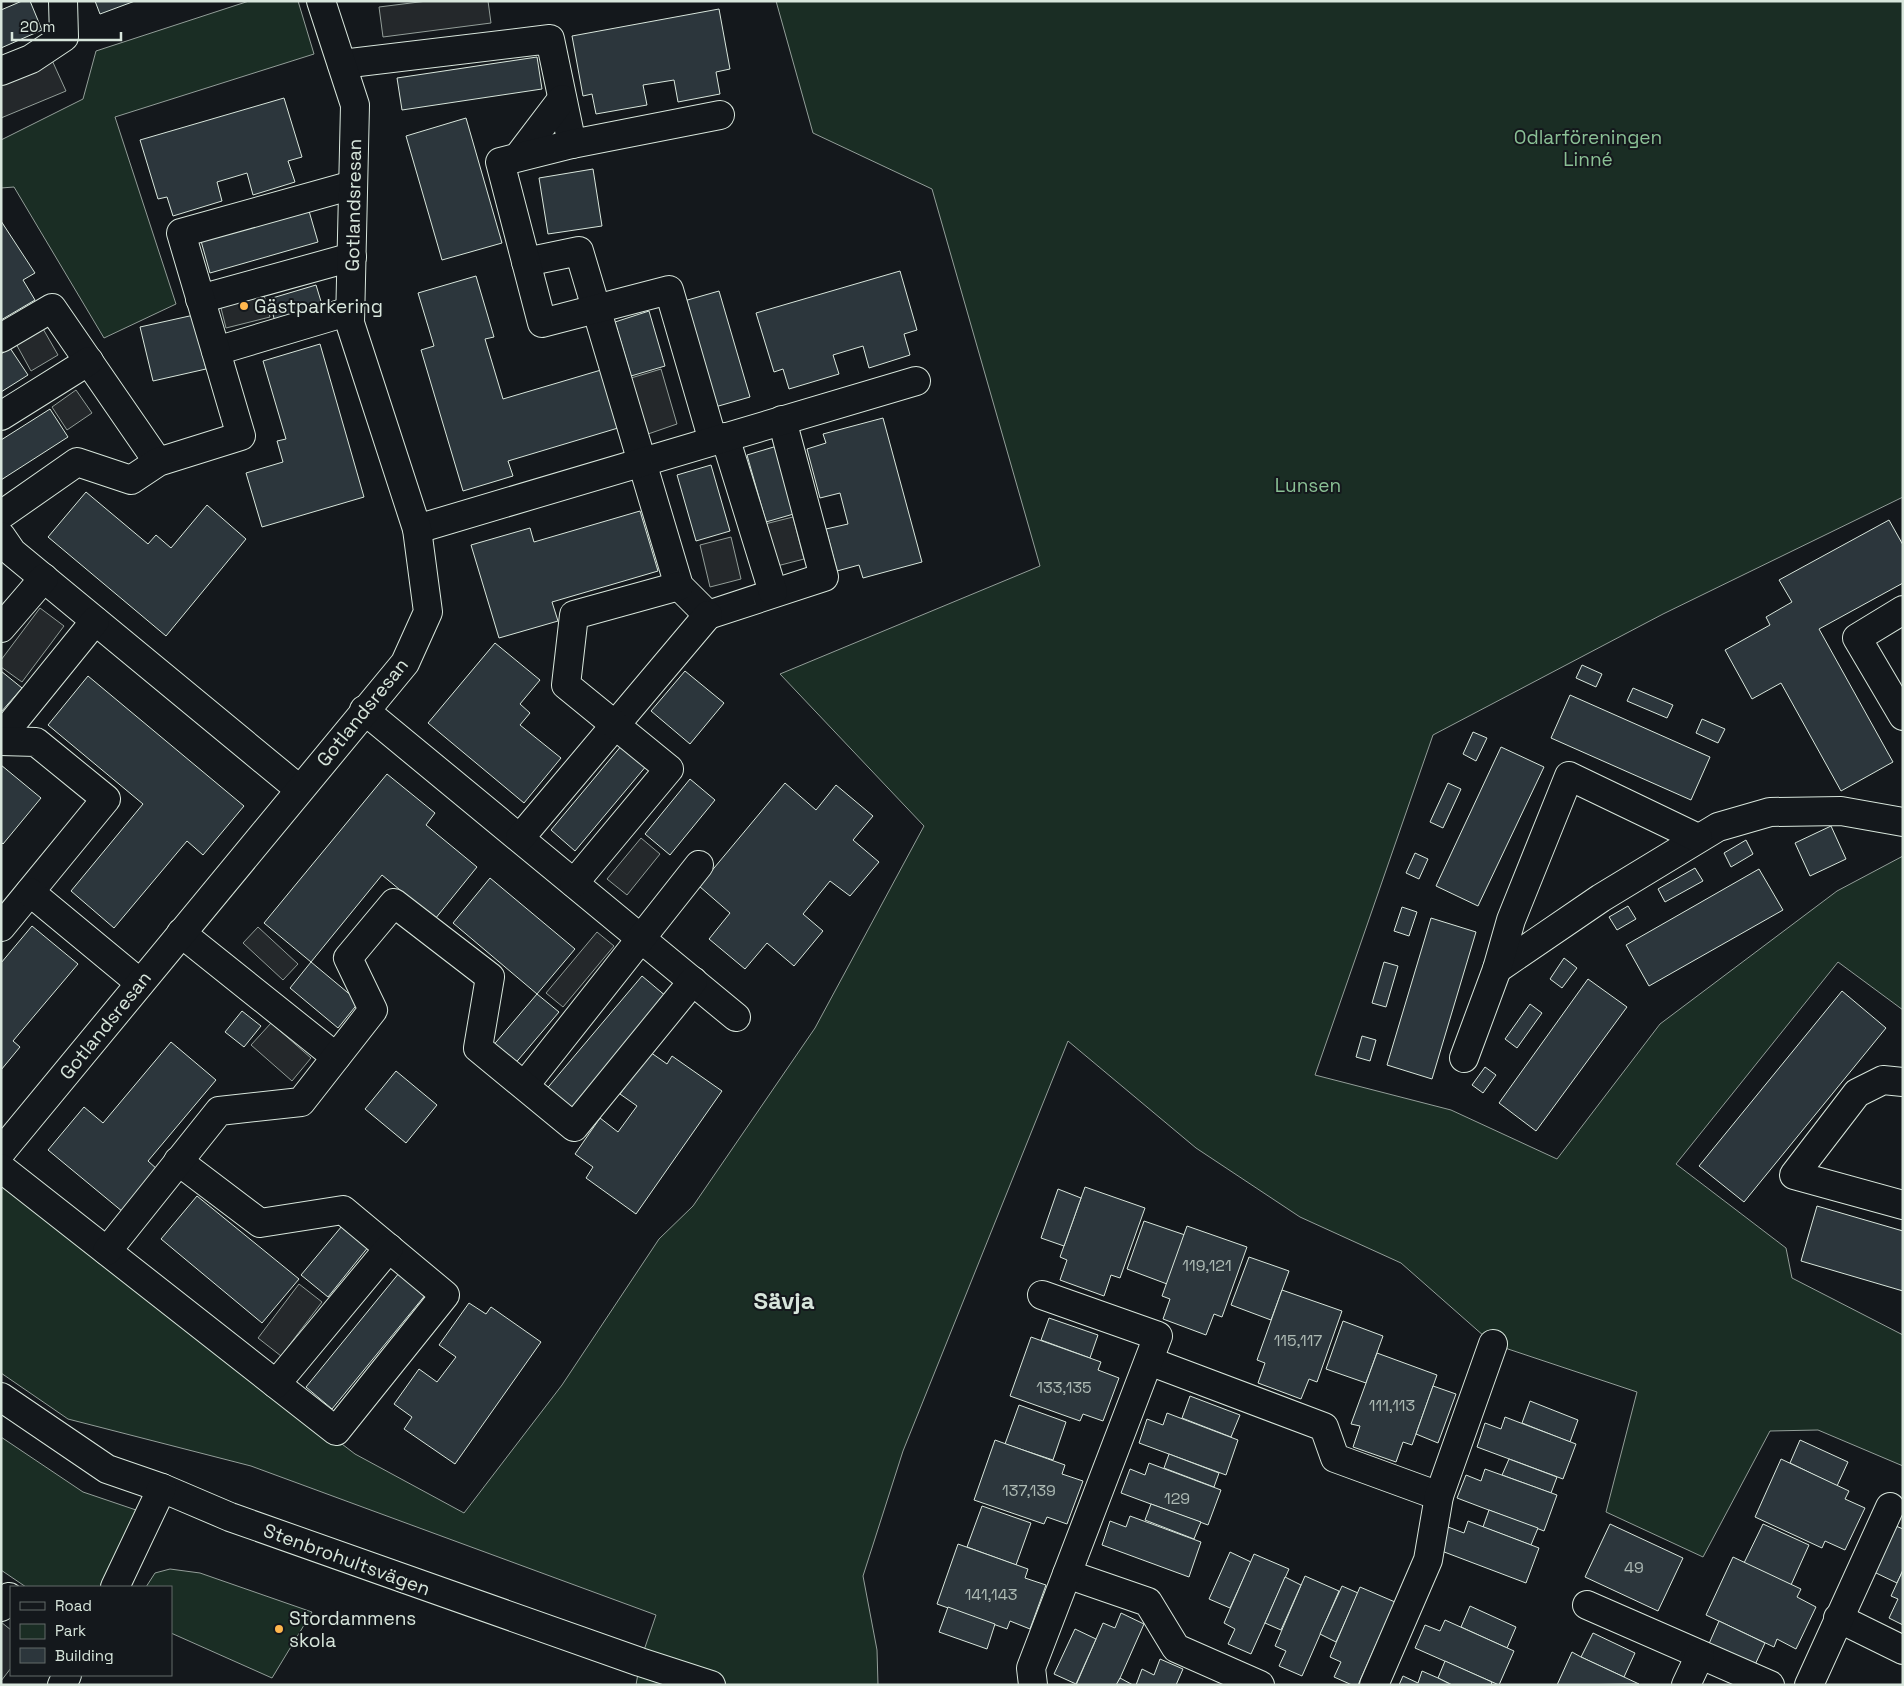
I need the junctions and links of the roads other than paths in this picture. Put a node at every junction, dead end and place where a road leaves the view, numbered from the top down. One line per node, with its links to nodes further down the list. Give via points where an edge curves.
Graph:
1 (63, 1): 4 (street, via 64,36 31,59)
2 (321, 1): 3 (street, Gotlandsresan)
3 (342, 64): 5 (street, via 550,39); 9 (street, Gotlandsresan, via 355,105)
4 (1, 71)
5 (562, 99): 7 (street); 8 (street)
6 (720, 116): 7 (street)
7 (572, 144): 8 (street)
8 (518, 157): 11 (street, via 500,162)
9 (353, 185): 10 (street, Gotlandsresan); 12 (street, via 181,233)
10 (352, 257): 12 (street); 14 (street, Gotlandsresan)
11 (526, 262): 13 (street, via 579,251); 13 (street, via 542,323)
12 (200, 299): 16 (street)
13 (596, 309): 21 (street, via 669,290); 23 (street)
14 (350, 311): 16 (street); 25 (street, Gotlandsresan, via 350,323)
15 (1, 338): 17 (street, via 52,308)
16 (216, 351): 22 (street, via 241,436)
17 (89, 361): 19 (street); 22 (street)
18 (916, 381): 20 (street)
19 (1, 416)
20 (782, 420): 21 (street); 29 (street, via 824,577)
21 (719, 439): 23 (street); 29 (street)
22 (158, 462): 24 (street, via 131,480 77,462)
23 (643, 462): 25 (street); 28 (street)
24 (1, 515)
25 (417, 529): 34 (street, Gotlandsresan, via 428,612 405,663)
26 (1, 536): 27 (street, via 12,552)
27 (44, 578): 32 (street); 33 (street)
28 (679, 586): 31 (street); 36 (street, via 574,615 566,685)
29 (773, 592): 31 (street)
30 (1903, 610): 35 (street, via 1857,638)
31 (708, 615): 36 (street)
32 (95, 621): 37 (street); 39 (street)
33 (1, 628)
34 (364, 710): 39 (street, Gotlandsresan); 41 (street)
35 (1903, 716)
36 (616, 724): 41 (street); 44 (street, via 669,768)
37 (1, 737)
38 (1, 741): 45 (street, via 36,742 106,799)
39 (299, 789): 47 (street, Gotlandsresan)
40 (1903, 822): 42 (street, via 1841,811 1770,812 1718,827)
41 (520, 838): 44 (street)
42 (1698, 838): 49 (street, via 1601,898); 49 (street, via 1569,776 1511,920)
43 (700, 865): 48 (street)
44 (574, 883): 48 (street)
45 (30, 892): 46 (street); 51 (street)
46 (1, 927)
47 (181, 933): 51 (street, Gotlandsresan); 53 (street)
48 (643, 939): 50 (street); 56 (street)
49 (1497, 969): 54 (street)
50 (693, 981): 52 (street); 56 (street, via 574,1127)
51 (140, 983): 57 (street, Gotlandsresan)
52 (736, 1017)
53 (336, 1057): 56 (street, via 373,1010 348,958 394,903 490,977 478,1048); 58 (street, via 301,1102 219,1111)
54 (1464, 1058)
55 (1903, 1082): 60 (street, via 1883,1080 1857,1093 1794,1175)
56 (525, 1085)
57 (1, 1152)
58 (178, 1161): 61 (street, via 260,1223 343,1210); 62 (street)
59 (1, 1168): 62 (street)
60 (1903, 1205)
61 (389, 1248): 66 (street); 66 (street, via 445,1295 336,1431)
62 (107, 1251): 66 (street)
63 (1042, 1295): 65 (street, via 1158,1336)
64 (1493, 1344): 69 (street)
65 (1149, 1361): 69 (street, via 1324,1427 1335,1458); 71 (street)
66 (276, 1384)
67 (1, 1396): 68 (street, Stenbrohultsvägen, via 107,1469)
68 (162, 1488): 72 (street); 77 (street, Stenbrohultsvägen, via 240,1520)
69 (1439, 1496): 80 (street, via 1428,1560)
70 (1890, 1507): 74 (street)
71 (1067, 1574): 78 (street, via 1031,1668); 79 (street, via 1148,1602 1176,1648)
72 (115, 1586)
73 (1587, 1605): 76 (street)
74 (1838, 1618): 75 (street); 83 (street)
75 (1903, 1650)
76 (1700, 1654): 81 (street); 82 (street)
77 (711, 1685)
78 (1033, 1685)
79 (1260, 1685)
80 (1374, 1685)
81 (1686, 1685)
82 (1770, 1685)
83 (1809, 1685)

